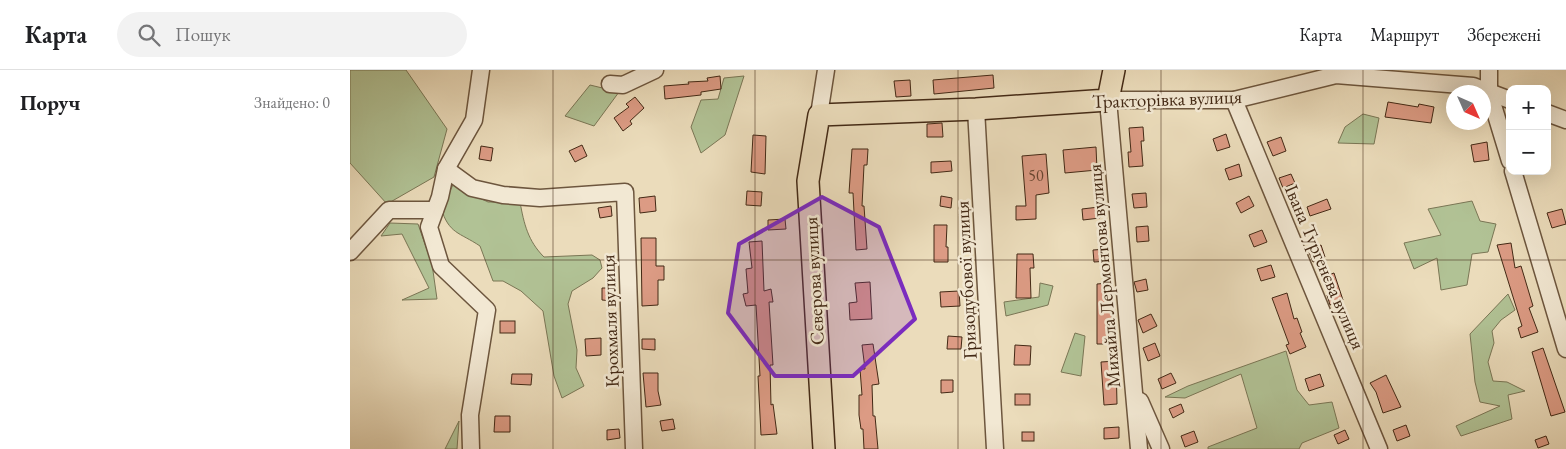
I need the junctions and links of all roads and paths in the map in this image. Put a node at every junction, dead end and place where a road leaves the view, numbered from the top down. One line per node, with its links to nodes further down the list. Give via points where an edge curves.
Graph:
1 (481, 70): 19 (street, via 474,120)
2 (655, 70): 6 (street, via 623,85)
3 (826, 70): 16 (street)
4 (1114, 70): 12 (main road)
5 (1488, 70): 8 (street)
6 (610, 84)
7 (1461, 85): 13 (street, Тракторівка вулиця, via 1336,75)
8 (1489, 85)
9 (1491, 93): 10 (street, Тракторівка вулиця)
10 (1506, 98)
11 (1491, 99): 18 (street)
12 (1108, 100): 13 (street, Тракторівка вулиця); 14 (main road, Тракторівка вулиця); 24 (street, Михайла Лермонтова вулиця)
13 (1234, 100): 31 (street, Івана Тургенєва вулиця)
14 (976, 109): 16 (main road, Тракторівка вулиця); 28 (street, Гризодубової вулиця)
15 (1551, 114): 17 (street)
16 (819, 115): 27 (main road, Сєверова вулиця, via 808,181)
17 (1566, 120)
18 (1506, 148)
19 (446, 169): 21 (street); 26 (street, Крохмаля вулиця, via 472,188 503,195 540,198 625,192)
20 (1514, 175): 23 (street)
21 (435, 210): 22 (street, via 389,210); 25 (street, via 429,227 441,266 487,310 470,415)
22 (350, 252)
23 (1566, 350)
24 (1134, 387): 29 (street, Михайла Лермонтова вулиця); 30 (street)
25 (471, 449)
26 (634, 449)
27 (824, 449)
28 (995, 449)
29 (1139, 449)
30 (1160, 449)
31 (1379, 449)

